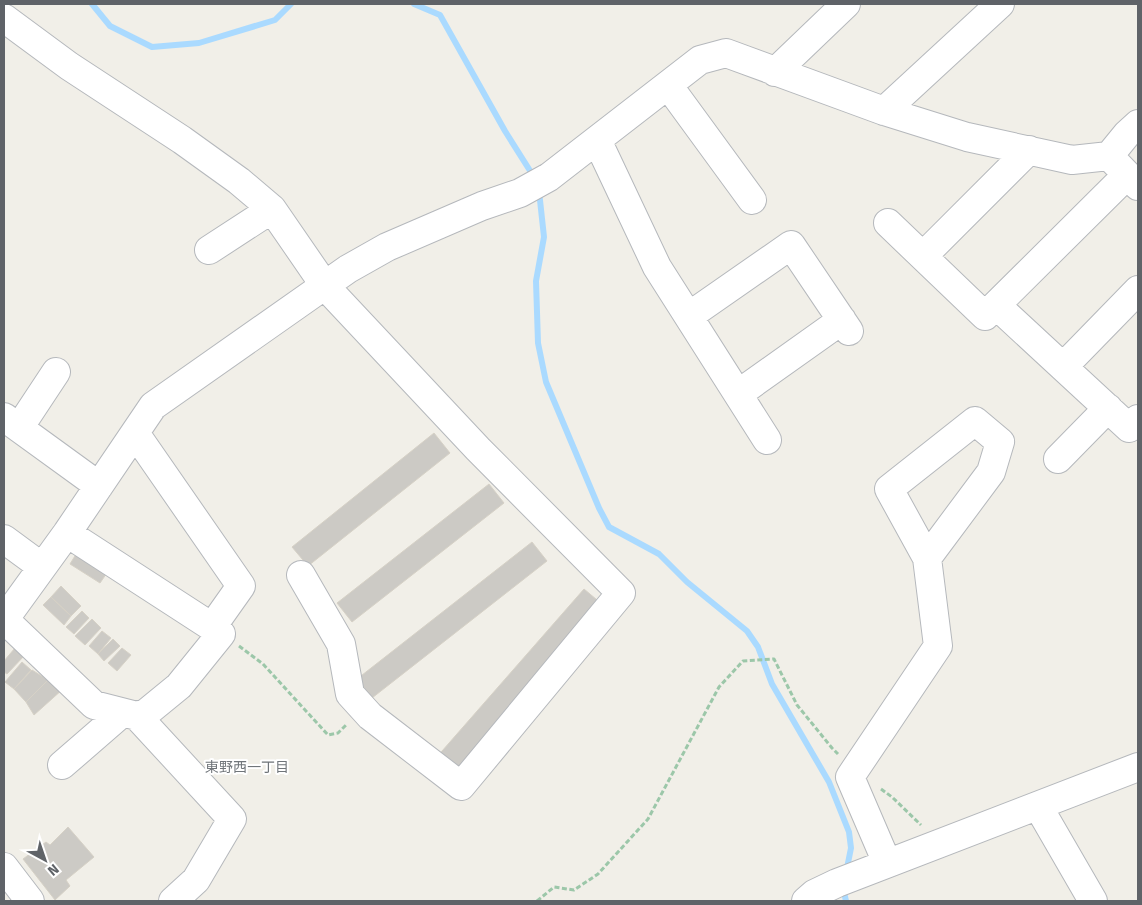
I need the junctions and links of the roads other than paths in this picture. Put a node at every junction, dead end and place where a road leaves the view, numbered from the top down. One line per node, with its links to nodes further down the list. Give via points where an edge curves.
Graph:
1 (846, 4): 4 (street)
2 (1000, 4): 6 (street)
3 (4, 18): 12 (street, via 239,181)
4 (775, 72): 5 (street, via 726,53 700,60); 6 (street)
5 (668, 85): 8 (street); 11 (street)
6 (884, 111): 9 (street, via 967,137)
7 (1138, 124): 10 (street, via 1127,134)
8 (597, 140): 16 (street, via 549,177 520,193 387,247); 19 (street, via 657,267)
9 (1028, 150): 10 (street); 15 (street)
10 (1125, 172): 18 (street)
11 (754, 199)
12 (272, 208): 14 (street); 16 (street)
13 (888, 223): 15 (street)
14 (209, 250)
15 (923, 256): 18 (street, via 985,316)
16 (325, 286): 26 (street, via 154,406); 34 (street, via 478,449 621,593 461,786 370,716 350,694 341,644)
17 (1138, 290): 20 (street)
18 (996, 305): 20 (street)
19 (689, 316): 22 (street); 22 (street, via 791,245 846,326)
20 (1063, 367): 23 (street)
21 (56, 372): 25 (street)
22 (738, 394): 27 (street)
23 (1108, 408): 24 (street, via 1129,428); 28 (street)
24 (1138, 419)
25 (11, 422): 29 (street)
26 (136, 433): 29 (street); 30 (street, via 241,586 212,627)
27 (767, 440)
28 (1058, 459)
29 (99, 486): 30 (street)
30 (67, 533): 33 (street)
31 (4, 538): 33 (street)
32 (927, 558): 32 (street, via 889,489 975,421 1000,442 991,472); 41 (street, via 938,646 850,777)
33 (42, 567): 35 (street)
34 (302, 575)
35 (4, 620): 37 (street, via 94,705)
36 (221, 634): 37 (street, via 180,686 146,713)
37 (129, 715): 38 (street); 44 (street, via 232,819 196,880)
38 (62, 765)
39 (1138, 767): 40 (street)
40 (1038, 806): 41 (street); 46 (street)
41 (887, 863): 45 (street, via 814,894)
42 (4, 867): 43 (street)
43 (30, 901)
44 (173, 901)
45 (806, 901)
46 (1094, 901)

